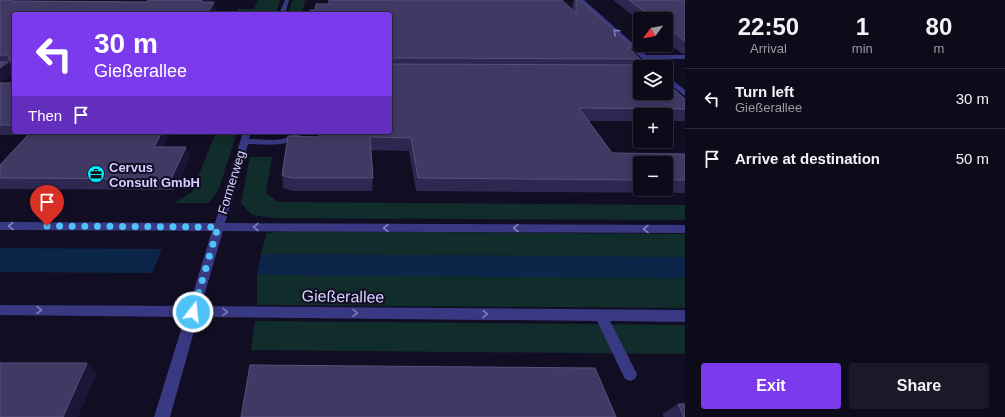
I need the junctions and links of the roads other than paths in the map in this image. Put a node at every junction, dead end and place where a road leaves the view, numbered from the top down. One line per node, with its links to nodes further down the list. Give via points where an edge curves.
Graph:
1 (287, 0): 3 (street)
2 (580, 0): 4 (street, one-way to 2)
3 (283, 12)
4 (644, 57): 5 (street); 6 (street)
5 (685, 57)
6 (647, 60)
7 (0, 68): 8 (street)
8 (12, 68)
9 (673, 83): 10 (street)
10 (685, 94)
11 (297, 134): 12 (street, via 284,141)
12 (246, 137): 14 (street, Formerweg)
13 (0, 226): 14 (street, one-way to 13)
14 (218, 227): 15 (street, one-way to 14); 17 (street, Formerweg)
15 (685, 229)
16 (0, 310): 17 (street, Gießerallee, one-way to 17)
17 (193, 312): 18 (street, Gießerallee, one-way to 18); 21 (street, Formerweg)
18 (602, 316): 19 (street, Gießerallee); 20 (street)
19 (685, 316)
20 (630, 374)
21 (162, 417)

